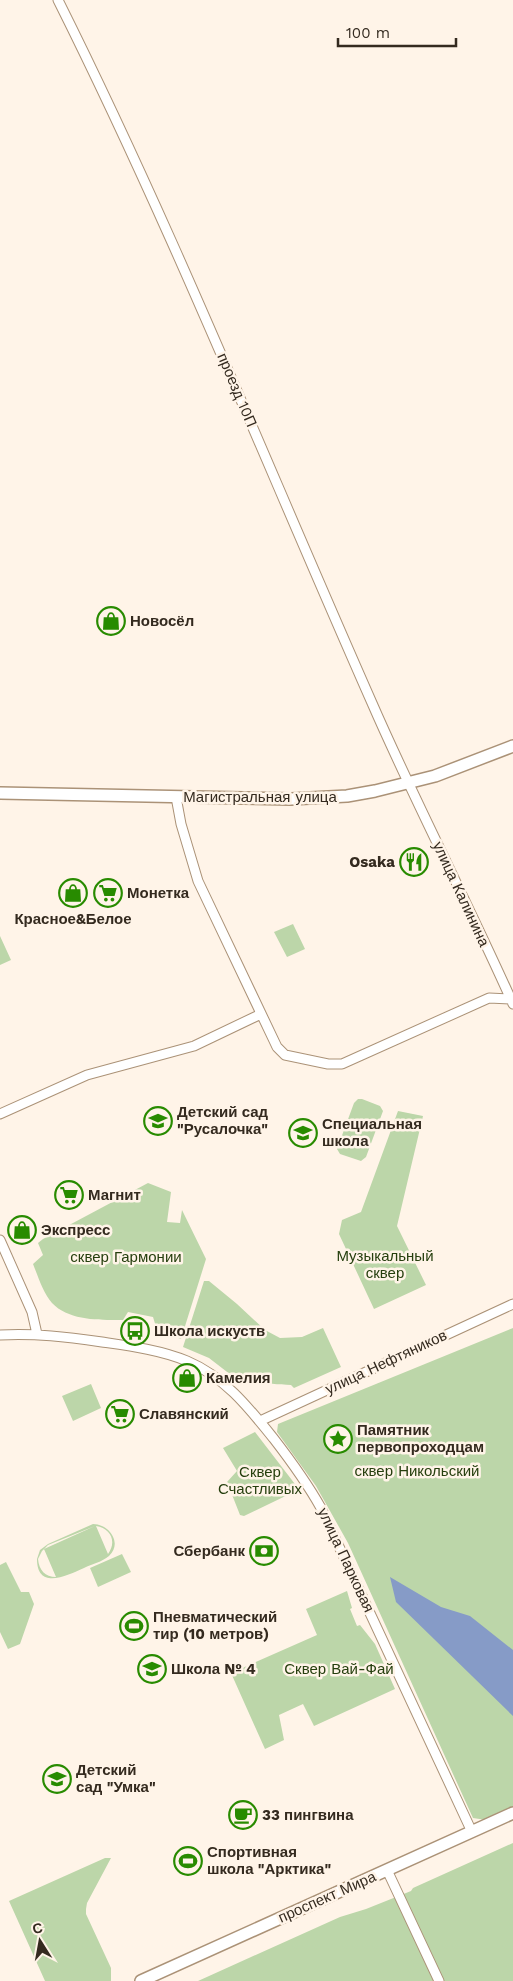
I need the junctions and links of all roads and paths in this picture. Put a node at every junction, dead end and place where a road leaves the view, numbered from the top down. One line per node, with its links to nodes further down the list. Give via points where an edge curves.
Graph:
1 (58, 0): 3 (street, проезд 10П, via 171,237 372,705)
2 (513, 746): 3 (main road, Магистральная улица, via 456,769)
3 (409, 783): 5 (main road, Магистральная улица, via 347,796 319,798); 6 (street, улица Калинина)
4 (0, 793): 5 (main road, Магистральная улица)
5 (176, 797): 7 (street, via 198,881)
6 (512, 1001): 7 (street, via 489,998 335,1065 286,1055 277,1047)
7 (262, 1014): 8 (street, via 194,1046 87,1075)
8 (0, 1114)
9 (0, 1240): 11 (street, via 32,1312)
10 (513, 1304): 13 (street, улица Нефтяников)
11 (37, 1334): 12 (street, улица Парковая); 13 (street, улица Парковая, via 135,1347 187,1361 227,1385)
12 (0, 1335)
13 (260, 1421): 15 (street, улица Парковая, via 304,1479 328,1521)
14 (513, 1813): 15 (main road, проспект Мира)
15 (472, 1832): 16 (main road, проспект Мира)
16 (387, 1870): 17 (main road, проспект Мира); 18 (street)
17 (141, 1981)
18 (438, 1981)

